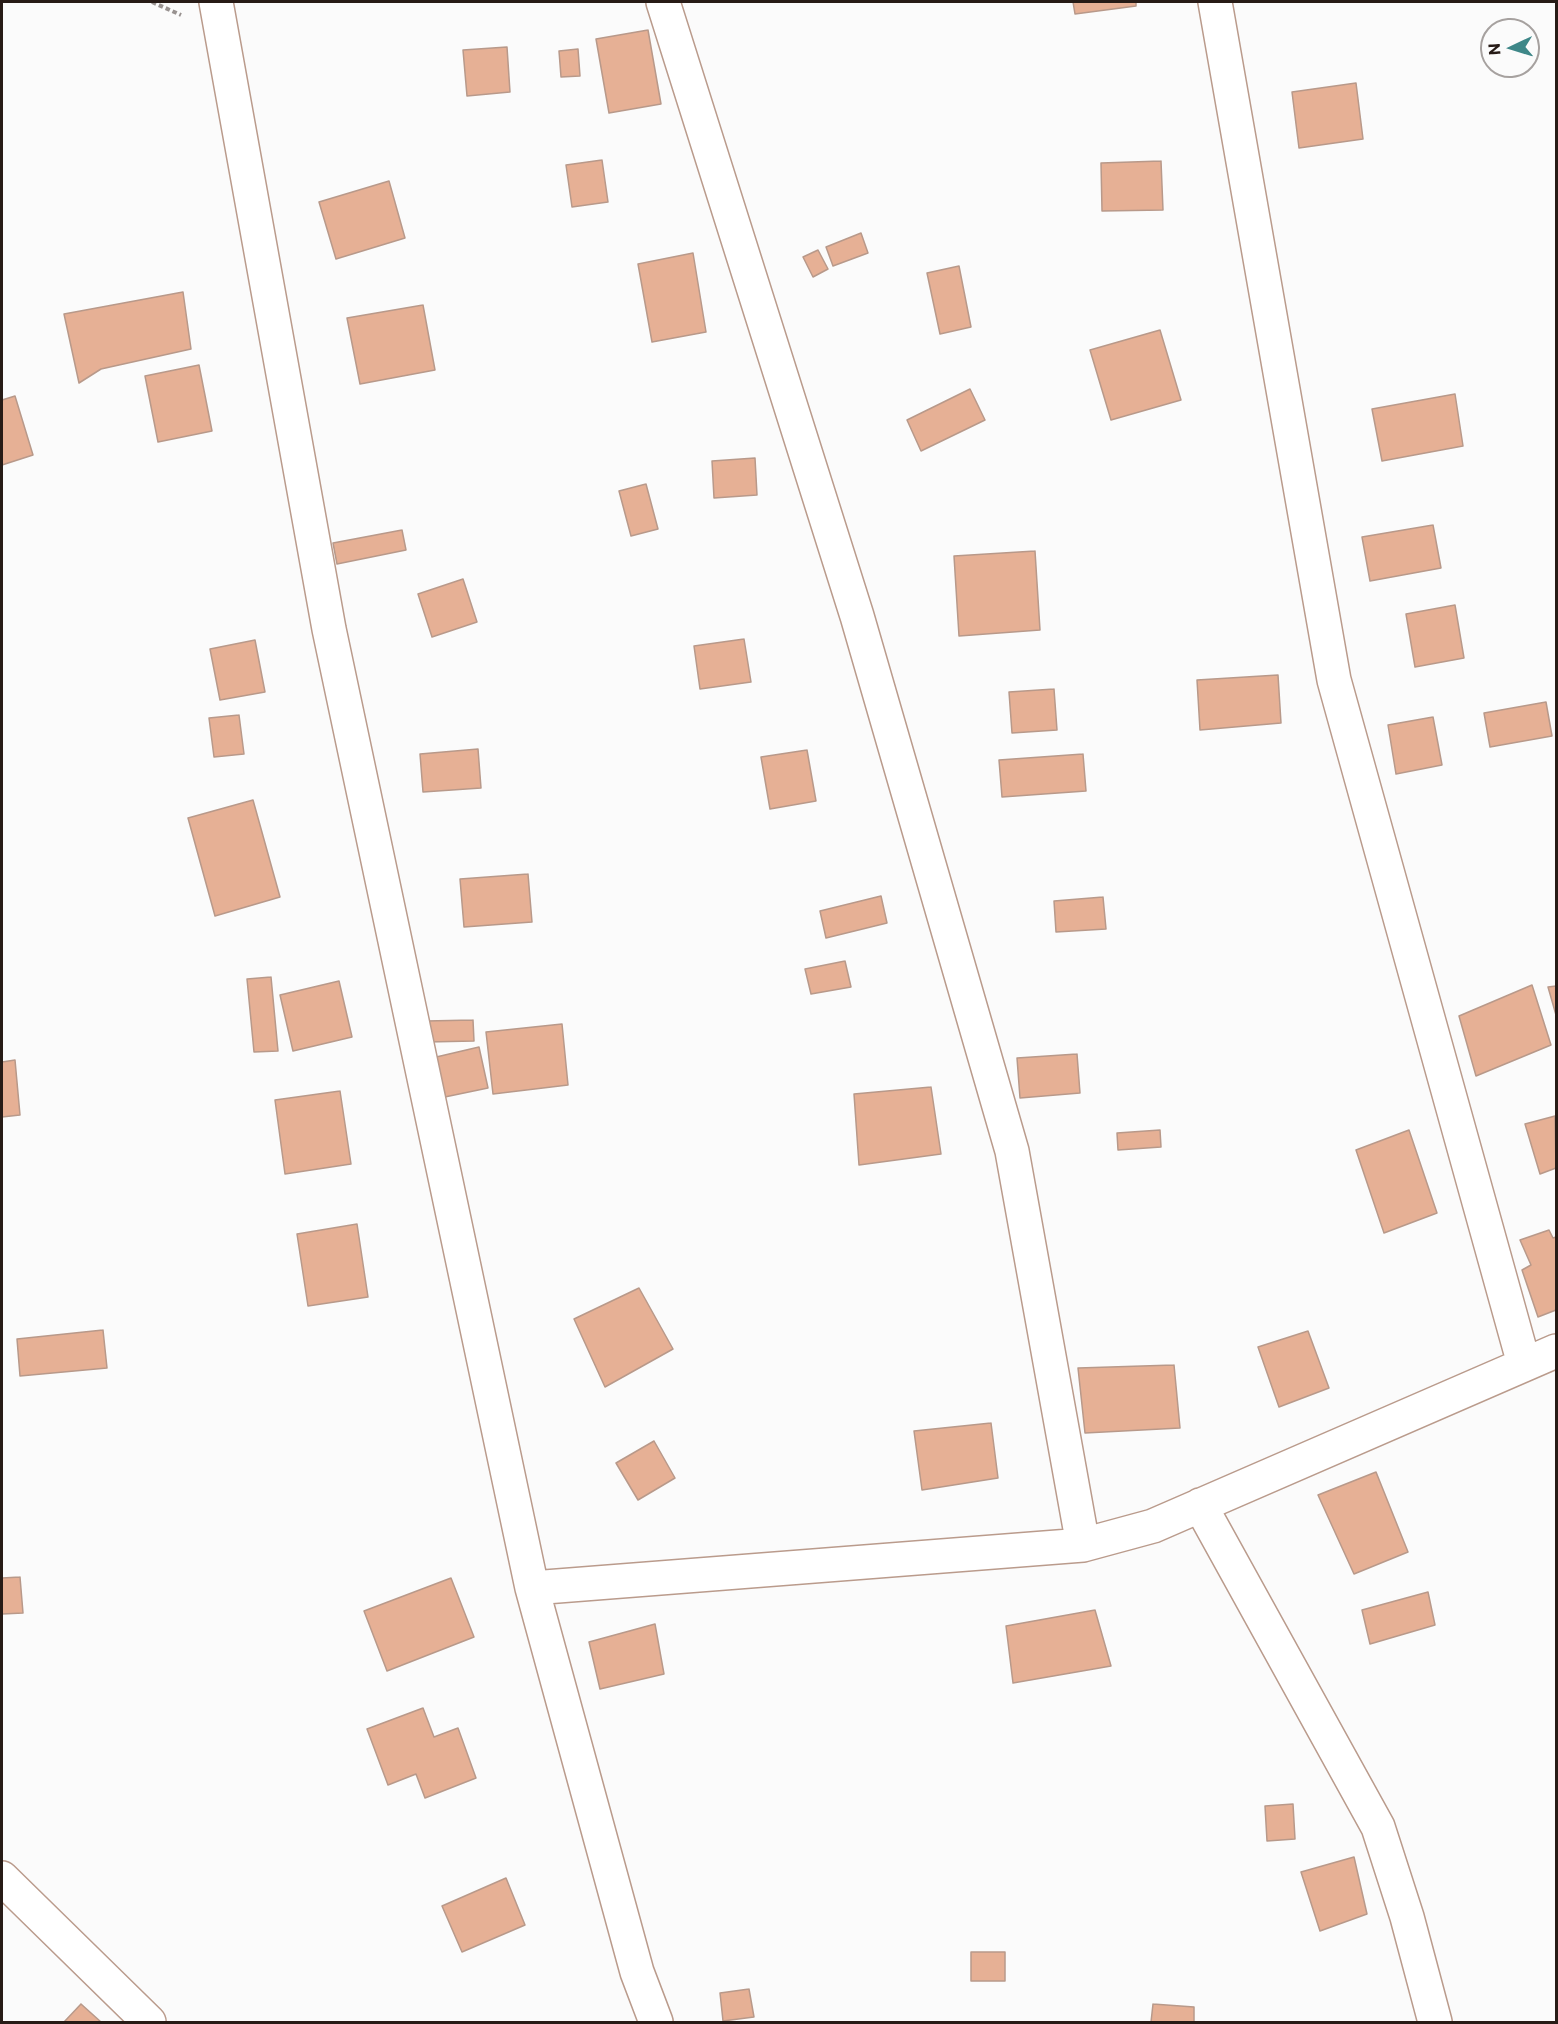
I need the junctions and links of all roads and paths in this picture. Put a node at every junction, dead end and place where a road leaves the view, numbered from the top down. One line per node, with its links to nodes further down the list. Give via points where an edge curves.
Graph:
1 (216, 2): 8 (street, via 329,629)
2 (663, 2): 7 (street, via 857,616 1012,1151)
3 (1215, 2): 5 (street, via 1334,680)
4 (1557, 1351): 5 (street)
5 (1524, 1364): 6 (street)
6 (1200, 1505): 7 (street, via 1153,1526); 12 (street, via 1378,1827)
7 (1083, 1545): 8 (street)
8 (532, 1588): 11 (street, via 637,1972)
9 (2, 1878): 10 (street)
10 (149, 2022)
11 (656, 2022)
12 (1435, 2022)

